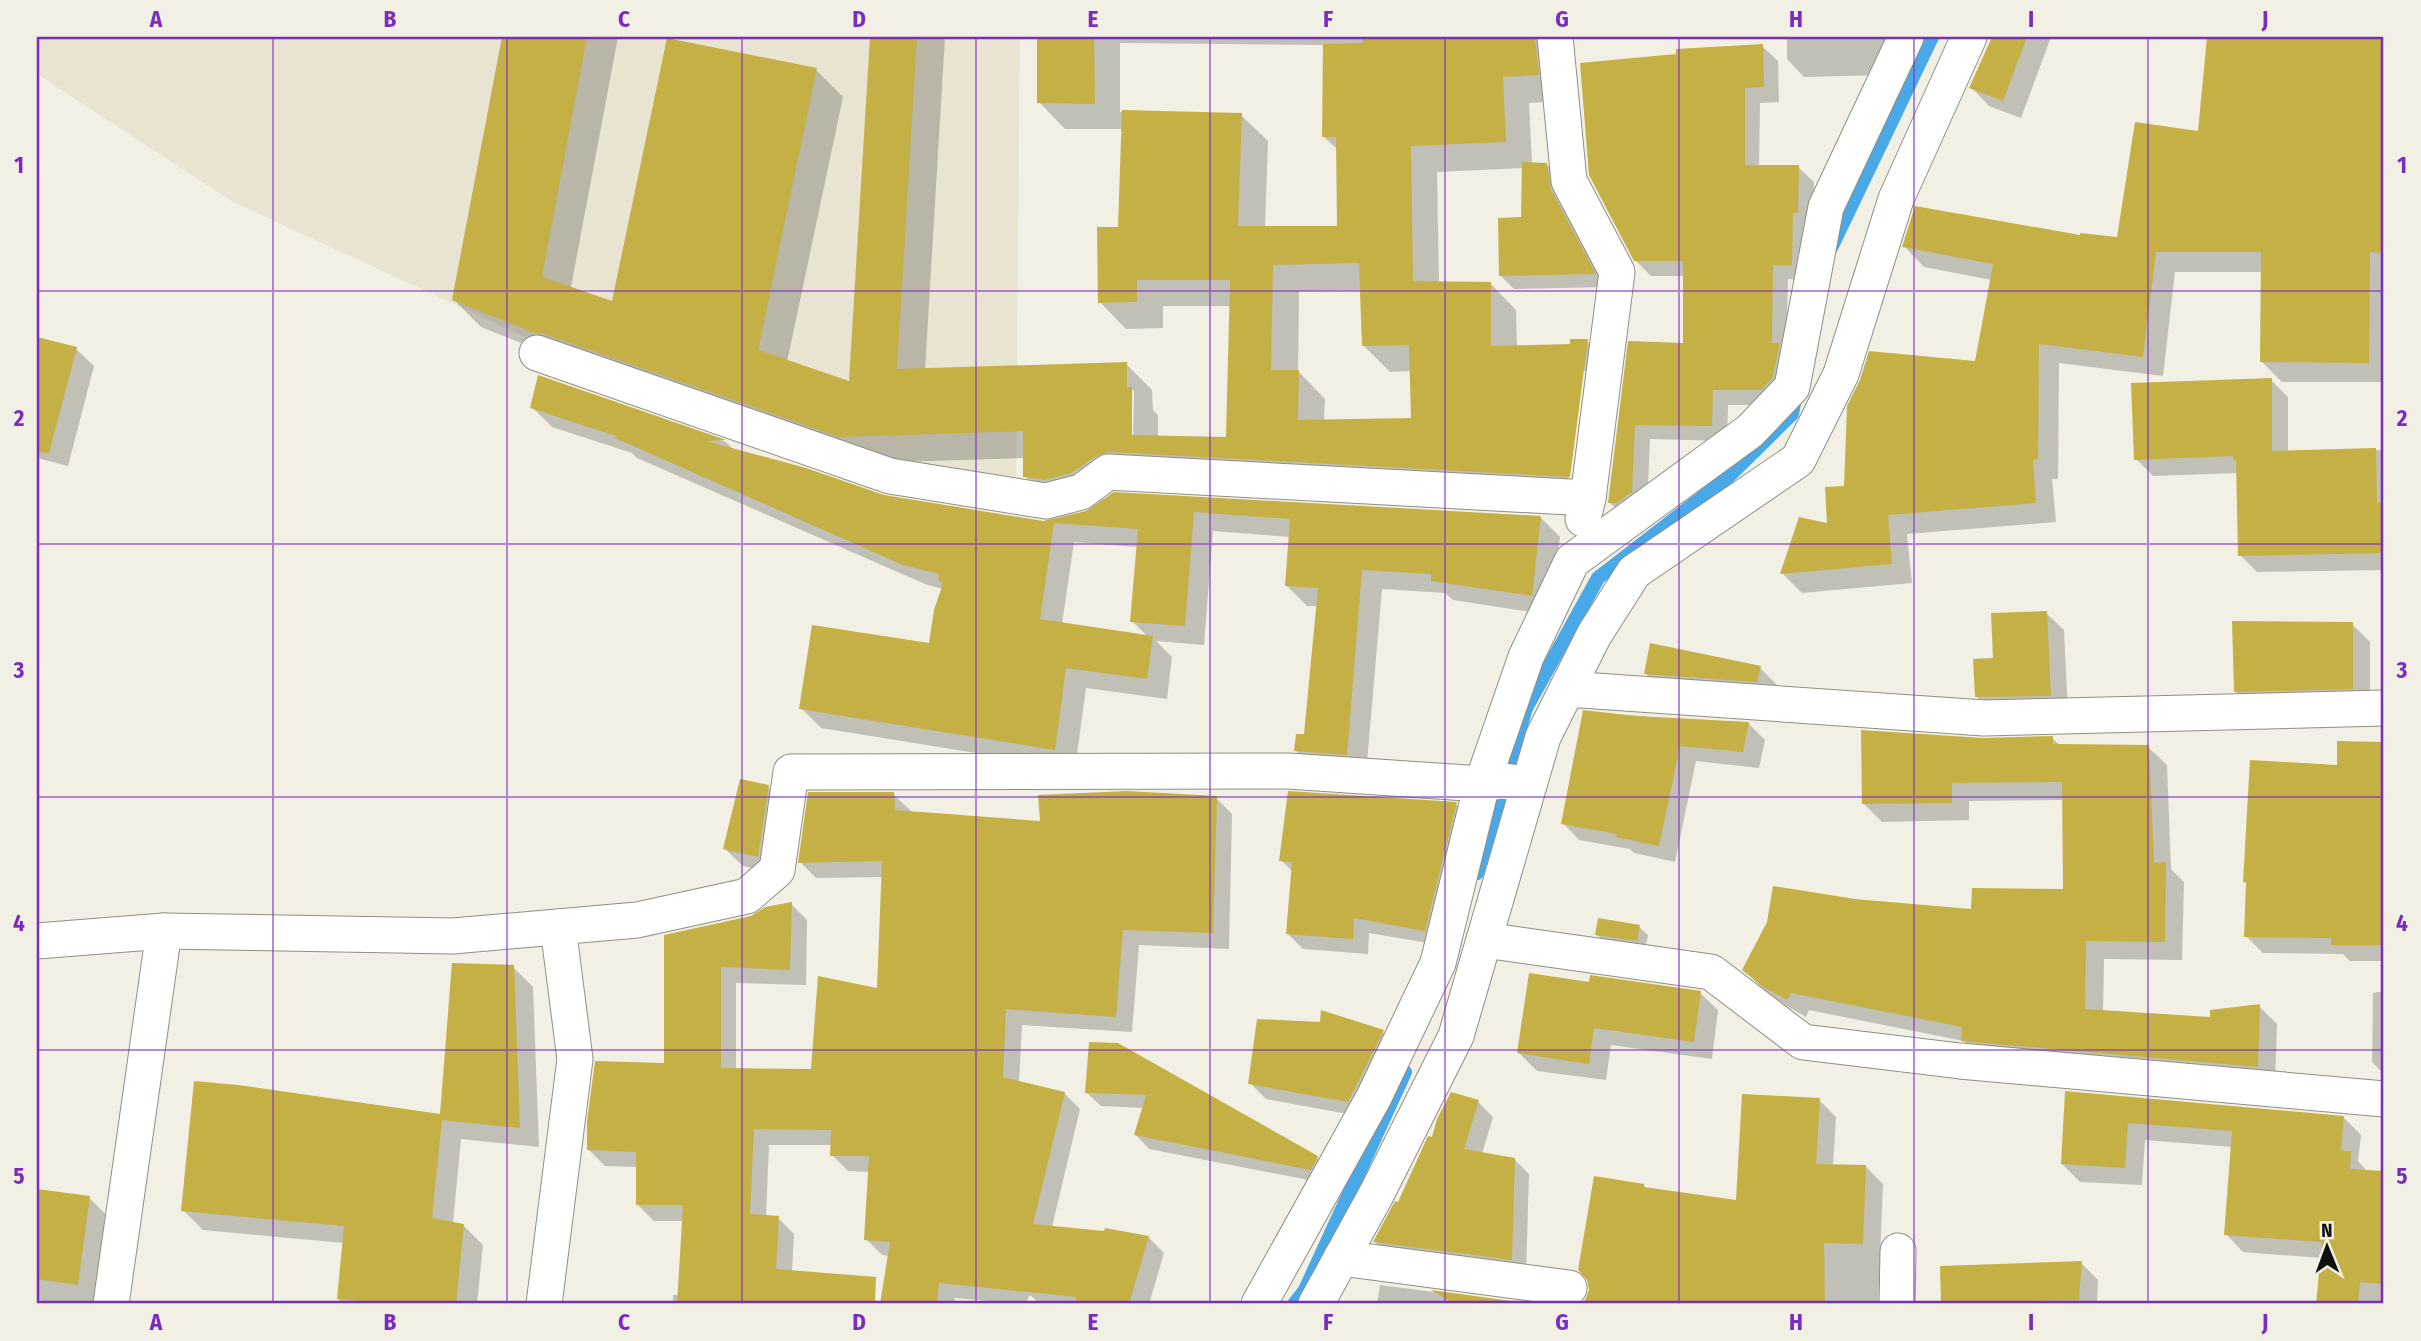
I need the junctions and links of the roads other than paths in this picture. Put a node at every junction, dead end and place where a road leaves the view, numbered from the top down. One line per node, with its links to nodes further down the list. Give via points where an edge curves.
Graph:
1 (1555, 37): 5 (street, via 1569,181 1617,272)
2 (1906, 37): 6 (street, via 1826,207 1792,387 1750,431)
3 (1969, 37): 7 (street, via 1896,199 1841,374 1798,460 1634,572)
4 (537, 353): 5 (street, via 890,475 1046,502 1081,492 1108,472)
5 (1588, 498): 6 (street)
6 (1572, 561): 9 (street, via 1526,657)
7 (1567, 689): 8 (street, via 1984,718); 9 (street, via 1543,737)
8 (2384, 708)
9 (1508, 783): 10 (street, via 1288,771 791,772 777,870 747,896 637,920); 12 (street); 15 (street, via 1438,963 1374,1097)
10 (558, 927): 11 (street, via 453,936); 20 (street, via 575,1059)
11 (164, 931): 13 (street); 19 (street)
12 (1484, 940): 14 (street, via 1711,972 1803,1042 1960,1061); 16 (street, via 1456,1036)
13 (37, 941)
14 (2384, 1099)
15 (1296, 1236): 16 (street); 21 (street)
16 (1345, 1251): 18 (street); 22 (street)
17 (1898, 1251): 23 (street)
18 (1569, 1288)
19 (111, 1304)
20 (544, 1304)
21 (1259, 1304)
22 (1316, 1304)
23 (1897, 1304)

